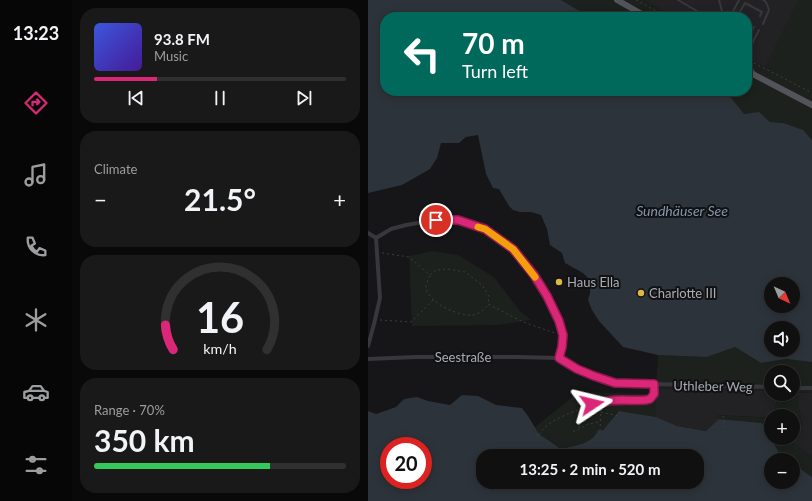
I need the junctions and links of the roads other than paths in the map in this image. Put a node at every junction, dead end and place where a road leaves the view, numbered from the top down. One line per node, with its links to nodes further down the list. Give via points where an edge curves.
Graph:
1 (617, 0): 6 (main road)
2 (678, 0): 7 (lane)
3 (719, 0): 8 (lane)
4 (739, 0): 9 (lane)
5 (763, 0): 12 (lane, via 769,10)
6 (638, 12)
7 (699, 12)
8 (721, 12)
9 (733, 12)
10 (740, 12): 11 (lane, via 745,3 762,12)
11 (760, 16)
12 (763, 24)
13 (754, 28): 15 (lane)
14 (759, 30): 16 (lane)
15 (752, 31)
16 (753, 43)
17 (752, 69): 19 (lane)
18 (752, 74): 19 (main road)
19 (756, 76): 20 (main road)
20 (812, 105)
21 (368, 233): 22 (street)
22 (376, 238): 23 (street, via 380,298); 24 (street, via 391,229 436,220 458,220 485,229 513,249 547,296 563,335)
23 (368, 346)
24 (559, 358): 25 (street, Seestraße); 26 (street, via 577,369 615,383)
25 (368, 359)
26 (654, 384): 27 (street, Uthleber Weg); 30 (lane, via 654,394 650,399 601,401)
27 (764, 387)
28 (800, 388): 29 (street)
29 (812, 388)
30 (585, 407)

